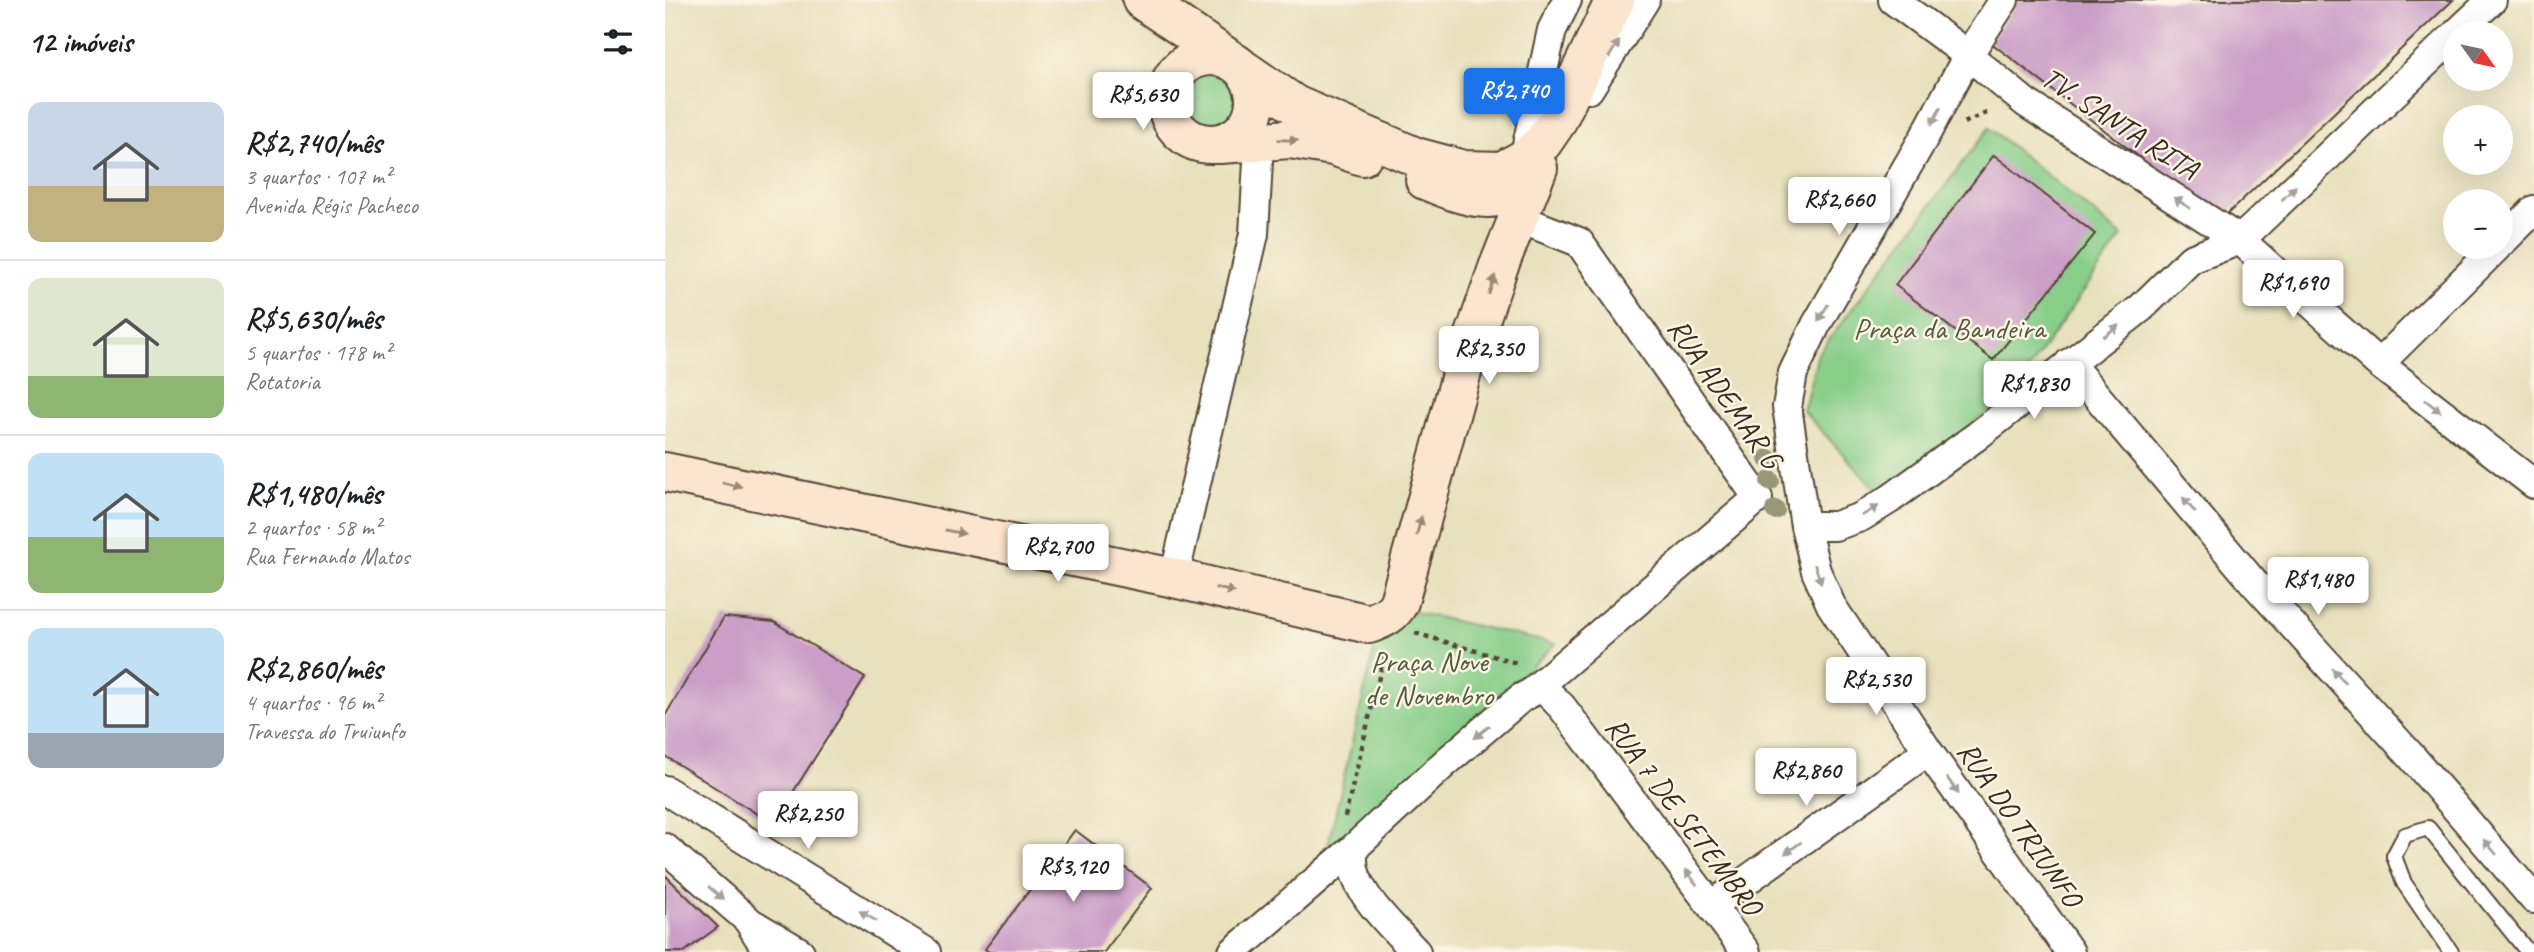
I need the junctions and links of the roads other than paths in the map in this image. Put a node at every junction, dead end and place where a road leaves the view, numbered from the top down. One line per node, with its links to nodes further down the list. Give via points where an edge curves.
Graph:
1 (1142, 0): 13 (street)
2 (1560, 0): 10 (street)
3 (1567, 0): 10 (street)
4 (1615, 0): 16 (street, via 1556,123)
5 (1645, 0): 16 (street, one-way to 5)
6 (1893, 0): 12 (street, TV. SANTA RITA)
7 (2004, 0): 12 (street, RUA DO TRIUNFO)
8 (2492, 0): 9 (street)
9 (2470, 21)
10 (1552, 30): 16 (street)
11 (2443, 46): 20 (street, one-way to 11)
12 (1968, 55): 20 (street, TV. SANTA RITA, one-way to 12, via 2026,103); 26 (street, RUA DO TRIUNFO, one-way to 26, via 1793,373 1787,407)
13 (1237, 65): 14 (street, via 1256,94 1253,115 1240,134); 14 (street, via 1203,56 1184,65 1171,80 1166,100 1170,119 1182,135 1197,144); 16 (street, via 1295,105 1416,157 1464,170)
14 (1220, 144): 16 (street, one-way to 16, via 1290,139 1333,146 1476,198 1502,198 1523,187)
15 (1258, 161): 27 (street, via 1254,234)
16 (1518, 166): 18 (street)
17 (2534, 210): 19 (street)
18 (1518, 218): 27 (street, one-way to 18, via 1369,624 1393,604 1461,375); 28 (street, RUA ADEMAR G, via 1579,242 1758,498)
19 (2513, 231)
20 (2239, 240): 22 (street, one-way to 20, via 2141,308 2191,259); 23 (street, TV. SANTA RITA)
21 (2485, 259): 23 (street)
22 (2069, 363): 26 (street, one-way to 22, via 1835,526 1861,517 1977,436); 33 (street, one-way to 22, via 2255,583)
23 (2379, 365): 25 (street, TV. SANTA RITA, one-way to 25)
24 (665, 472): 27 (street, one-way to 27)
25 (2534, 484)
26 (1805, 526): 29 (street, RUA DO TRIUNFO, one-way to 29, via 1816,571 1831,605)
27 (1174, 578)
28 (1545, 681): 31 (street, one-way to 31, via 1445,763); 34 (street, RUA 7 DE SETEMBRO, one-way to 28, via 1552,696 1542,689)
29 (1928, 751): 34 (street, one-way to 34); 43 (street, RUA DO TRIUNFO, one-way to 43)
30 (665, 790): 39 (street, one-way to 30)
31 (1355, 847): 40 (street); 41 (street, via 1353,871 1371,902)
32 (665, 848): 35 (street, one-way to 35)
33 (2534, 899)
34 (1712, 905): 42 (street, RUA 7 DE SETEMBRO)
35 (748, 920): 37 (street); 38 (street)
36 (2525, 951): 44 (lane, via 2428,828 2405,835 2394,856 2403,883)
37 (768, 952)
38 (800, 952)
39 (926, 952)
40 (1233, 952)
41 (1416, 952)
42 (1746, 952)
43 (2070, 952)
44 (2451, 952)

